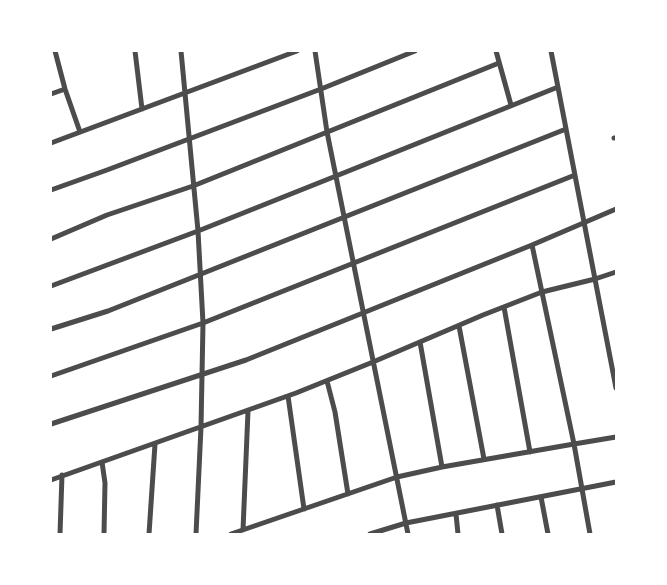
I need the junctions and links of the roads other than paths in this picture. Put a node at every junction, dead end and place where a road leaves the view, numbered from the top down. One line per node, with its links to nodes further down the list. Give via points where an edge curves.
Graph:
1 (55, 51): 11 (street)
2 (135, 51): 16 (street)
3 (180, 51): 13 (street)
4 (296, 51): 13 (street)
5 (315, 51): 12 (street)
6 (415, 51): 12 (street)
7 (496, 51): 9 (street)
8 (551, 51): 10 (street)
9 (499, 63): 15 (street); 19 (street)
10 (558, 87): 15 (street); 17 (street)
11 (65, 88): 14 (street); 18 (street)
12 (321, 89): 19 (street); 20 (street)
13 (185, 93): 16 (street); 20 (street)
14 (51, 94)
15 (511, 105): 23 (street)
16 (142, 109): 18 (street)
17 (566, 128): 22 (street); 27 (street)
18 (80, 132): 21 (street)
19 (327, 132): 23 (street); 24 (street)
20 (190, 138): 24 (street); 25 (street)
21 (51, 143)
22 (575, 175): 28 (street); 32 (street)
23 (336, 176): 27 (street); 29 (street)
24 (193, 186): 29 (street); 30 (street, via 107,215)
25 (51, 190)
26 (616, 209): 28 (street)
27 (344, 218): 32 (street); 34 (street)
28 (584, 222): 31 (street); 35 (street)
29 (198, 231): 34 (street); 36 (street)
30 (51, 239)
31 (532, 245): 37 (street); 39 (street)
32 (353, 263): 39 (street); 40 (street)
33 (616, 272): 35 (street)
34 (200, 274): 40 (street); 42 (street, via 108,311)
35 (595, 279): 37 (street); 48 (street)
36 (51, 286)
37 (542, 292): 38 (street); 55 (street)
38 (504, 307): 41 (street); 56 (street)
39 (363, 313): 44 (street); 45 (street)
40 (203, 323): 45 (street); 46 (street)
41 (459, 326): 43 (street); 57 (street)
42 (51, 329)
43 (420, 342): 44 (street); 59 (street)
44 (373, 362): 47 (street); 61 (street)
45 (202, 375): 51 (street); 52 (street)
46 (51, 376)
47 (327, 381): 49 (street); 65 (street)
48 (616, 388)
49 (288, 396): 50 (street); 68 (street)
50 (248, 411): 52 (street); 71 (street)
51 (51, 424)
52 (201, 427): 54 (street); 75 (street)
53 (616, 436): 55 (street)
54 (155, 444): 58 (street); 74 (street)
55 (574, 444): 56 (street); 64 (street)
56 (530, 452): 57 (street)
57 (484, 459): 59 (street)
58 (102, 462): 60 (street); 73 (street)
59 (442, 467): 61 (street)
60 (62, 475): 62 (street); 72 (street)
61 (397, 476): 65 (street); 70 (street)
62 (51, 480)
63 (616, 482): 64 (street)
64 (582, 488): 66 (street); 82 (street)
65 (348, 494): 68 (street)
66 (541, 496): 67 (street); 81 (street)
67 (497, 505): 69 (street); 80 (street)
68 (304, 509): 71 (street)
69 (456, 514): 70 (street); 79 (street)
70 (406, 524): 77 (street); 78 (street)
71 (243, 530): 76 (street)
72 (60, 534)
73 (104, 534)
74 (149, 534)
75 (196, 534)
76 (231, 534)
77 (370, 534)
78 (408, 534)
79 (458, 534)
80 (502, 534)
81 (548, 534)
82 (590, 534)

